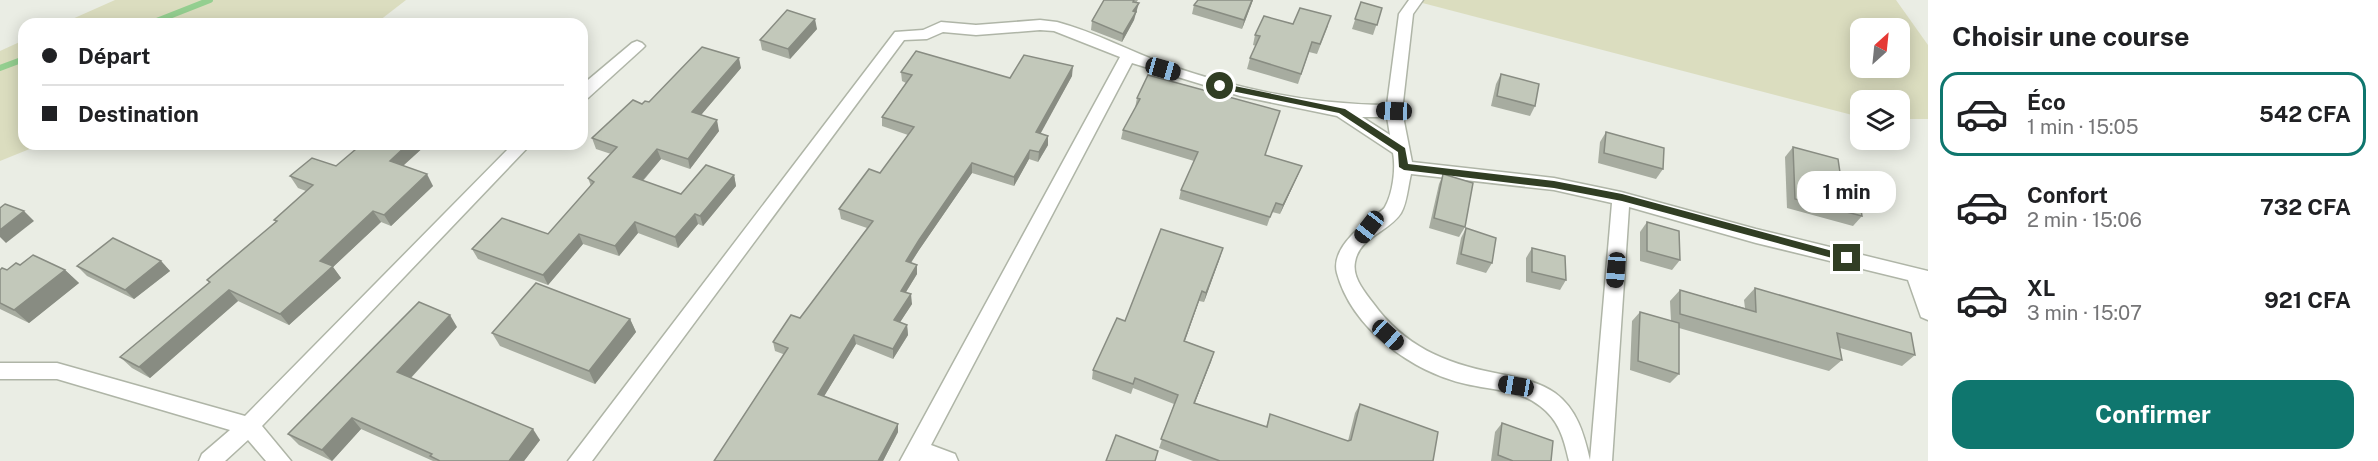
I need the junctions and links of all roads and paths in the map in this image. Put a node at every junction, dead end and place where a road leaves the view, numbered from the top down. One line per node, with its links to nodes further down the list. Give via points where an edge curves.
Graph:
1 (1416, 0): 6 (street, via 1406,14)
2 (637, 46): 4 (street)
3 (1128, 56): 5 (street, via 1240,91); 14 (street); 17 (street, via 1056,27 1040,25 976,30 941,27 912,37 900,35)
4 (588, 89)
5 (1342, 111): 6 (street); 8 (street)
6 (1394, 111): 8 (street)
7 (517, 150): 13 (street)
8 (1403, 159): 9 (street); 19 (street, via 1393,211 1369,227 1350,252 1344,267 1351,285 1375,323 1415,359 1457,375 1516,386 1546,398 1569,420)
9 (1622, 198): 10 (street); 20 (street)
10 (1922, 277): 11 (street)
11 (1928, 312)
12 (0, 371): 13 (street, via 57,370)
13 (249, 426): 15 (street); 16 (street)
14 (914, 455): 18 (street)
15 (210, 461)
16 (280, 461)
17 (579, 461)
18 (947, 461)
19 (1580, 461)
20 (1601, 461)

